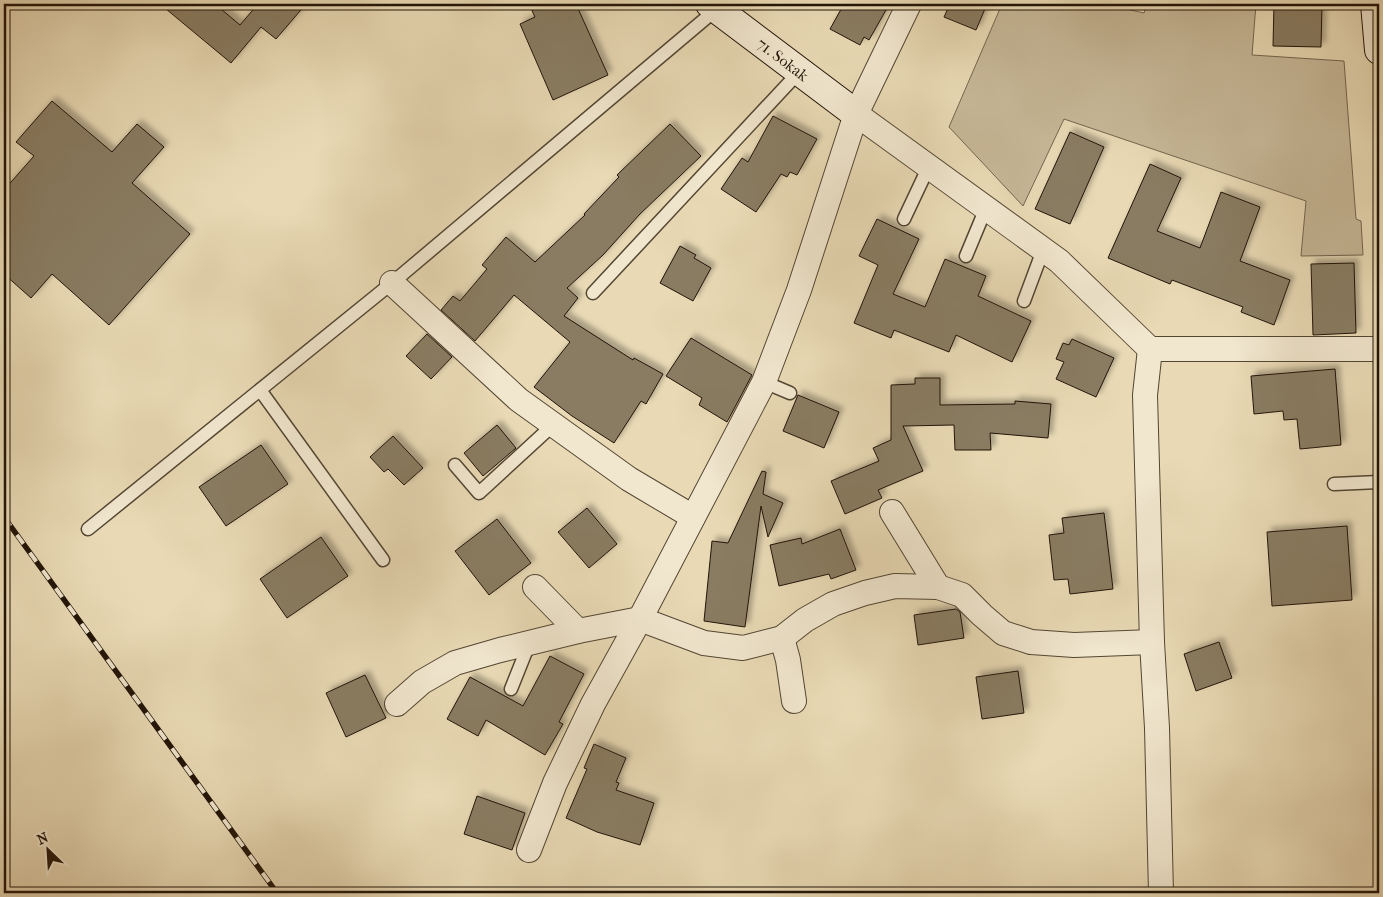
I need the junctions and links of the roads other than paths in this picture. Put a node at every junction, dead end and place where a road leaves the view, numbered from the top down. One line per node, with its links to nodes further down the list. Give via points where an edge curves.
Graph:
1 (909, 4): 6 (street)
2 (1375, 4): 4 (street)
3 (716, 6): 5 (street, 71. Sokak); 12 (lane)
4 (1379, 50)
5 (800, 71): 6 (street, 71. Sokak); 13 (lane)
6 (856, 114): 7 (street); 17 (street, via 799,290)
7 (929, 166): 8 (street); 9 (lane)
8 (986, 208): 10 (street); 11 (lane)
9 (904, 219)
10 (1043, 250): 14 (lane); 15 (street, via 1059,261)
11 (966, 256)
12 (392, 283): 18 (lane); 20 (street, via 519,400)
13 (593, 293)
14 (1024, 301)
15 (1150, 349): 16 (street); 33 (street, via 1145,395)
16 (1379, 349)
17 (764, 382): 19 (lane); 25 (street)
18 (260, 390): 26 (lane); 27 (lane)
19 (790, 393)
20 (553, 425): 21 (lane, via 478,493); 25 (street, via 628,479)
21 (455, 465)
22 (1379, 482): 23 (lane)
23 (1334, 484)
24 (892, 512): 29 (street)
25 (693, 517): 30 (street)
26 (88, 529)
27 (383, 560)
28 (535, 586): 31 (street)
29 (938, 587): 32 (street, via 896,586 865,593 833,604); 33 (street, via 962,595 1003,633 1031,642 1074,645)
30 (640, 619): 31 (street); 32 (street, via 704,643 743,648); 38 (street, via 555,783)
31 (578, 631): 34 (street)
32 (782, 638): 36 (street)
33 (1152, 642): 39 (street)
34 (529, 644): 35 (lane); 37 (street, via 455,664 422,682)
35 (511, 689)
36 (794, 701)
37 (398, 704)
38 (529, 850)
39 (1161, 893)

